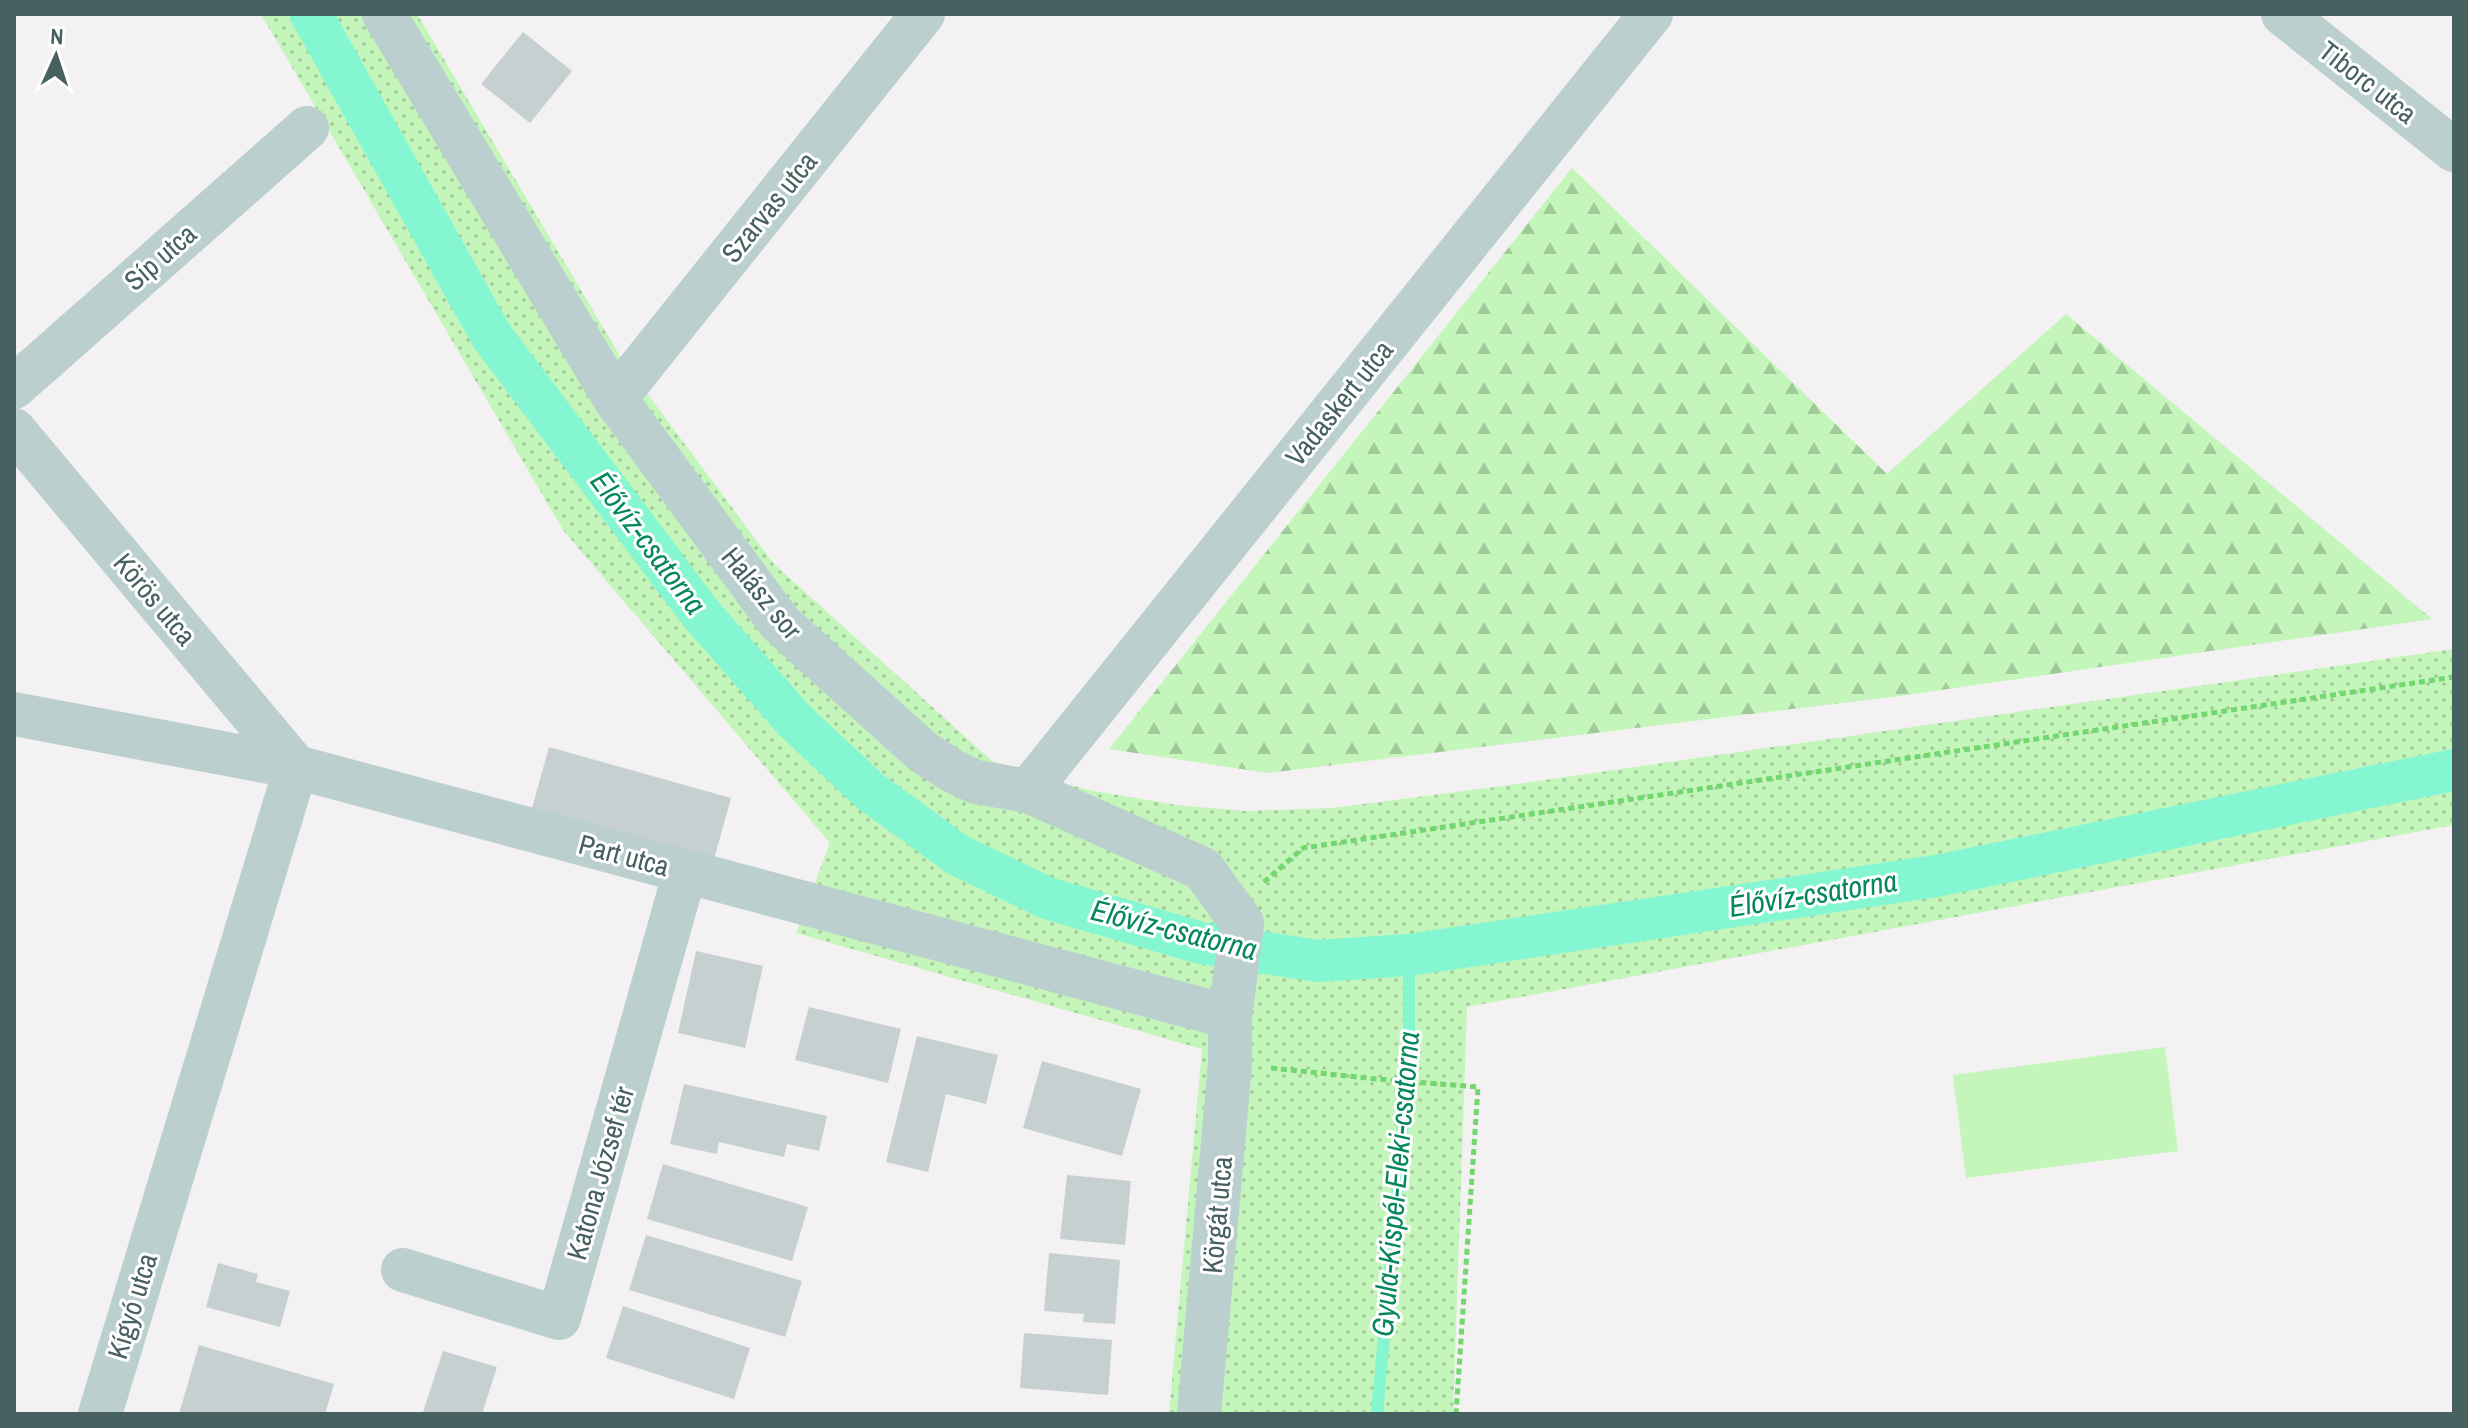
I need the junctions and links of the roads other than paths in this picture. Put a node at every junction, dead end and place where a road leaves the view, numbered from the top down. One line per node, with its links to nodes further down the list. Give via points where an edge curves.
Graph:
1 (384, 14): 8 (street, Halász sor)
2 (923, 14): 8 (street, Szarvas utca)
3 (1651, 14): 12 (street, Vadaskert utca)
4 (2283, 14): 6 (street, Tiborc utca)
5 (307, 128): 7 (street, Síp utca)
6 (2454, 150)
7 (14, 387)
8 (615, 399): 12 (street, Halász sor, via 780,623 923,752 976,782)
9 (14, 430): 11 (street, Körös utca)
10 (14, 714): 11 (street, Part utca)
11 (296, 767): 13 (street, Part utca); 16 (street, Kígyó utca)
12 (1028, 791): 14 (street, Halász sor, via 1203,869 1238,916)
13 (685, 872): 14 (street, Part utca); 15 (street, Katona József tér, via 559,1318)
14 (1232, 997): 17 (street, Körgát utca)
15 (403, 1270)
16 (100, 1414)
17 (1199, 1414)

